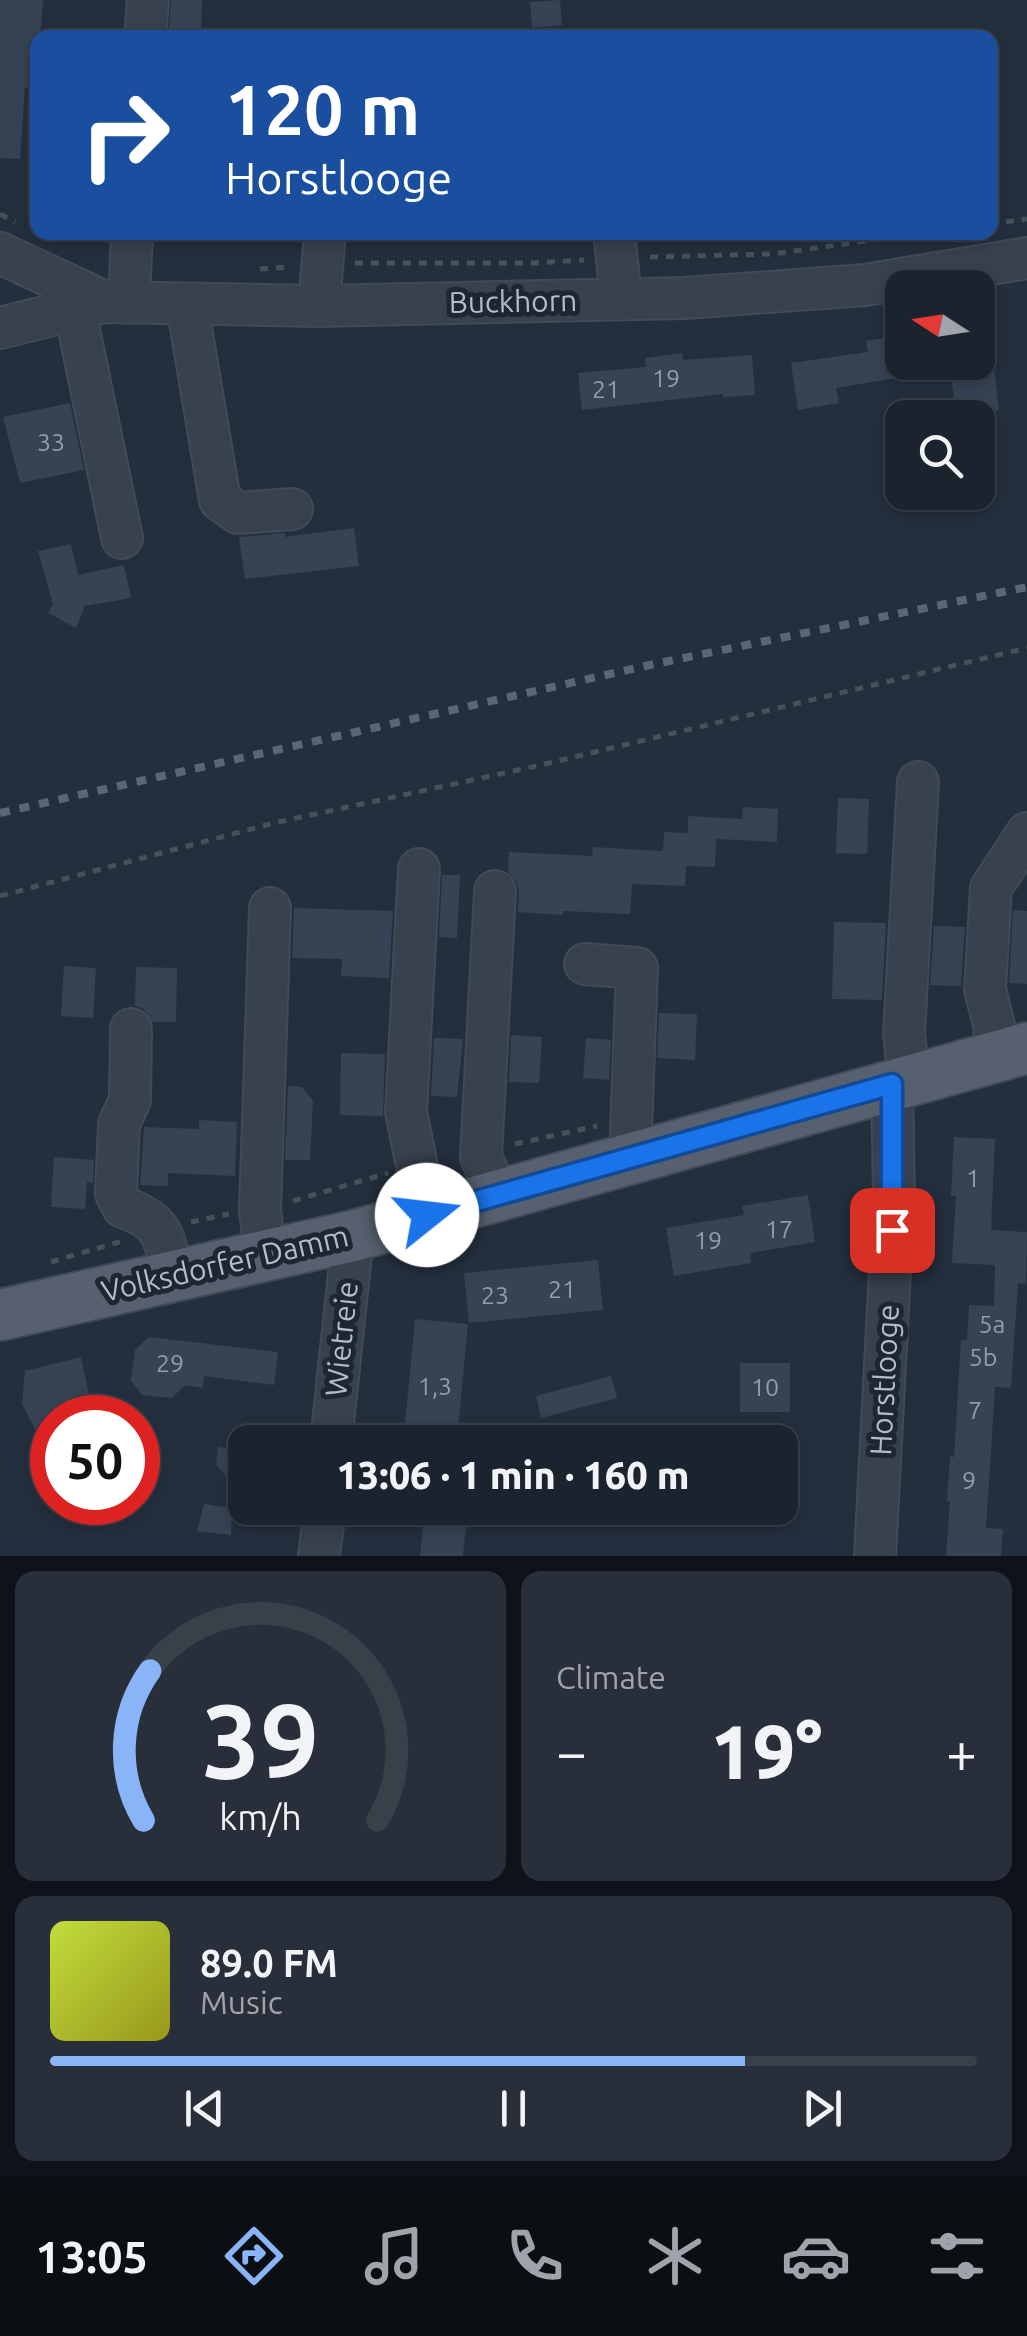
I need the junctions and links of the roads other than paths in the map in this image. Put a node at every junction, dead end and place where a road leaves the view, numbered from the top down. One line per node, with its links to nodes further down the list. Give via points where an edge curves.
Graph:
1 (148, 0): 2 (street)
2 (145, 30)
3 (9, 238): 10 (street)
4 (129, 240): 10 (street)
5 (615, 245): 8 (street)
6 (323, 248): 11 (street)
7 (1027, 258): 8 (street, Buckhorn, via 865,285)
8 (621, 299): 11 (street, Buckhorn)
9 (187, 304): 10 (street, Buckhorn); 11 (street, Buckhorn); 13 (street, via 220,500 238,513)
10 (103, 305): 12 (street, Buckhorn); 14 (street)
11 (319, 306)
12 (0, 328)
13 (292, 510)
14 (122, 538)
15 (918, 782): 23 (street, Horstlooge)
16 (1027, 833): 22 (street, via 990,888 985,989 994,1026)
17 (419, 869): 26 (street, via 406,1112)
18 (495, 891): 25 (street, via 481,1157)
19 (270, 908): 28 (street, via 260,1211)
20 (586, 964): 24 (street, via 637,968)
21 (132, 1029): 29 (street, via 116,1194 123,1207 161,1230)
22 (1011, 1052): 23 (main road, Volksdorfer Damm)
23 (900, 1082): 24 (main road, Volksdorfer Damm); 34 (street, Horstlooge)
24 (630, 1158): 25 (main road, Volksdorfer Damm)
25 (498, 1195): 26 (main road, Volksdorfer Damm)
26 (427, 1215): 27 (main road, Volksdorfer Damm)
27 (353, 1236): 28 (main road, Volksdorfer Damm); 31 (street, Wietreie)
28 (266, 1255): 29 (main road, Volksdorfer Damm)
29 (174, 1276): 30 (main road, Volksdorfer Damm)
30 (0, 1315)
31 (333, 1425)
32 (323, 1525): 33 (street)
33 (320, 1556)
34 (875, 1556)

